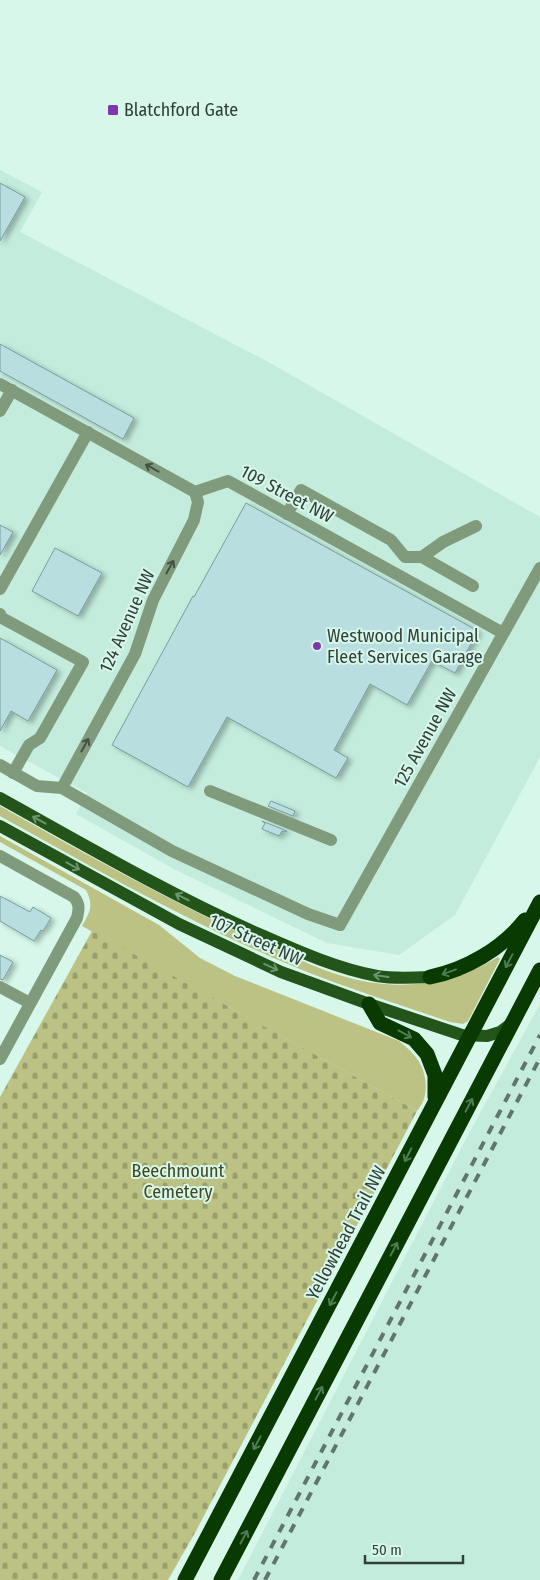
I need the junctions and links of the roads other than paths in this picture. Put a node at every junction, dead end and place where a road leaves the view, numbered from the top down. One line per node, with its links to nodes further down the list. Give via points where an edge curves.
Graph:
1 (0, 384): 2 (street)
2 (12, 390): 3 (street); 4 (street)
3 (0, 411)
4 (88, 432): 5 (street, one-way to 4); 11 (street)
5 (195, 492): 6 (street, 109 Street NW, via 228,481); 16 (street, 124 Avenue NW, one-way to 5, via 135,654 153,600 194,520 198,502)
6 (287, 514): 8 (street, via 301,490 391,540 405,557); 13 (street, 109 Street NW)
7 (476, 526): 8 (street, via 443,542)
8 (422, 557): 10 (street)
9 (540, 568): 13 (street, 125 Avenue NW)
10 (474, 586)
11 (0, 589)
12 (0, 614): 15 (street, via 83,662 40,738 29,745)
13 (503, 633): 16 (street, 125 Avenue NW, via 340,925 308,914 176,853)
14 (0, 766): 15 (street)
15 (13, 773): 16 (street, via 37,786)
16 (62, 788)
17 (210, 791): 20 (street)
18 (0, 798): 25 (main road, 107 Street NW, one-way to 18, via 377,976 280,943 179,896)
19 (0, 826): 28 (main road, 107 Street NW, one-way to 28, via 186,928 281,972)
20 (331, 840)
21 (0, 856): 27 (street, via 74,897 79,903 77,918)
22 (540, 899): 25 (highway, one-way to 25, via 503,942 463,967)
23 (540, 902): 30 (highway, Yellowhead Trail NW, one-way to 30)
24 (540, 970): 29 (highway)
25 (430, 977)
26 (0, 987): 27 (street)
27 (30, 1004): 31 (street)
28 (369, 1004): 30 (main road, 107 Street NW); 32 (highway, one-way to 32, via 380,1023 406,1035 427,1054 436,1086)
29 (512, 1024): 30 (main road, 107 Street NW, via 487,1036); 34 (highway, one-way to 29)
30 (470, 1035): 32 (highway, Yellowhead Trail NW)
31 (0, 1059)
32 (430, 1112): 33 (highway, Yellowhead Trail NW, one-way to 33)
33 (185, 1580)
34 (221, 1580)

